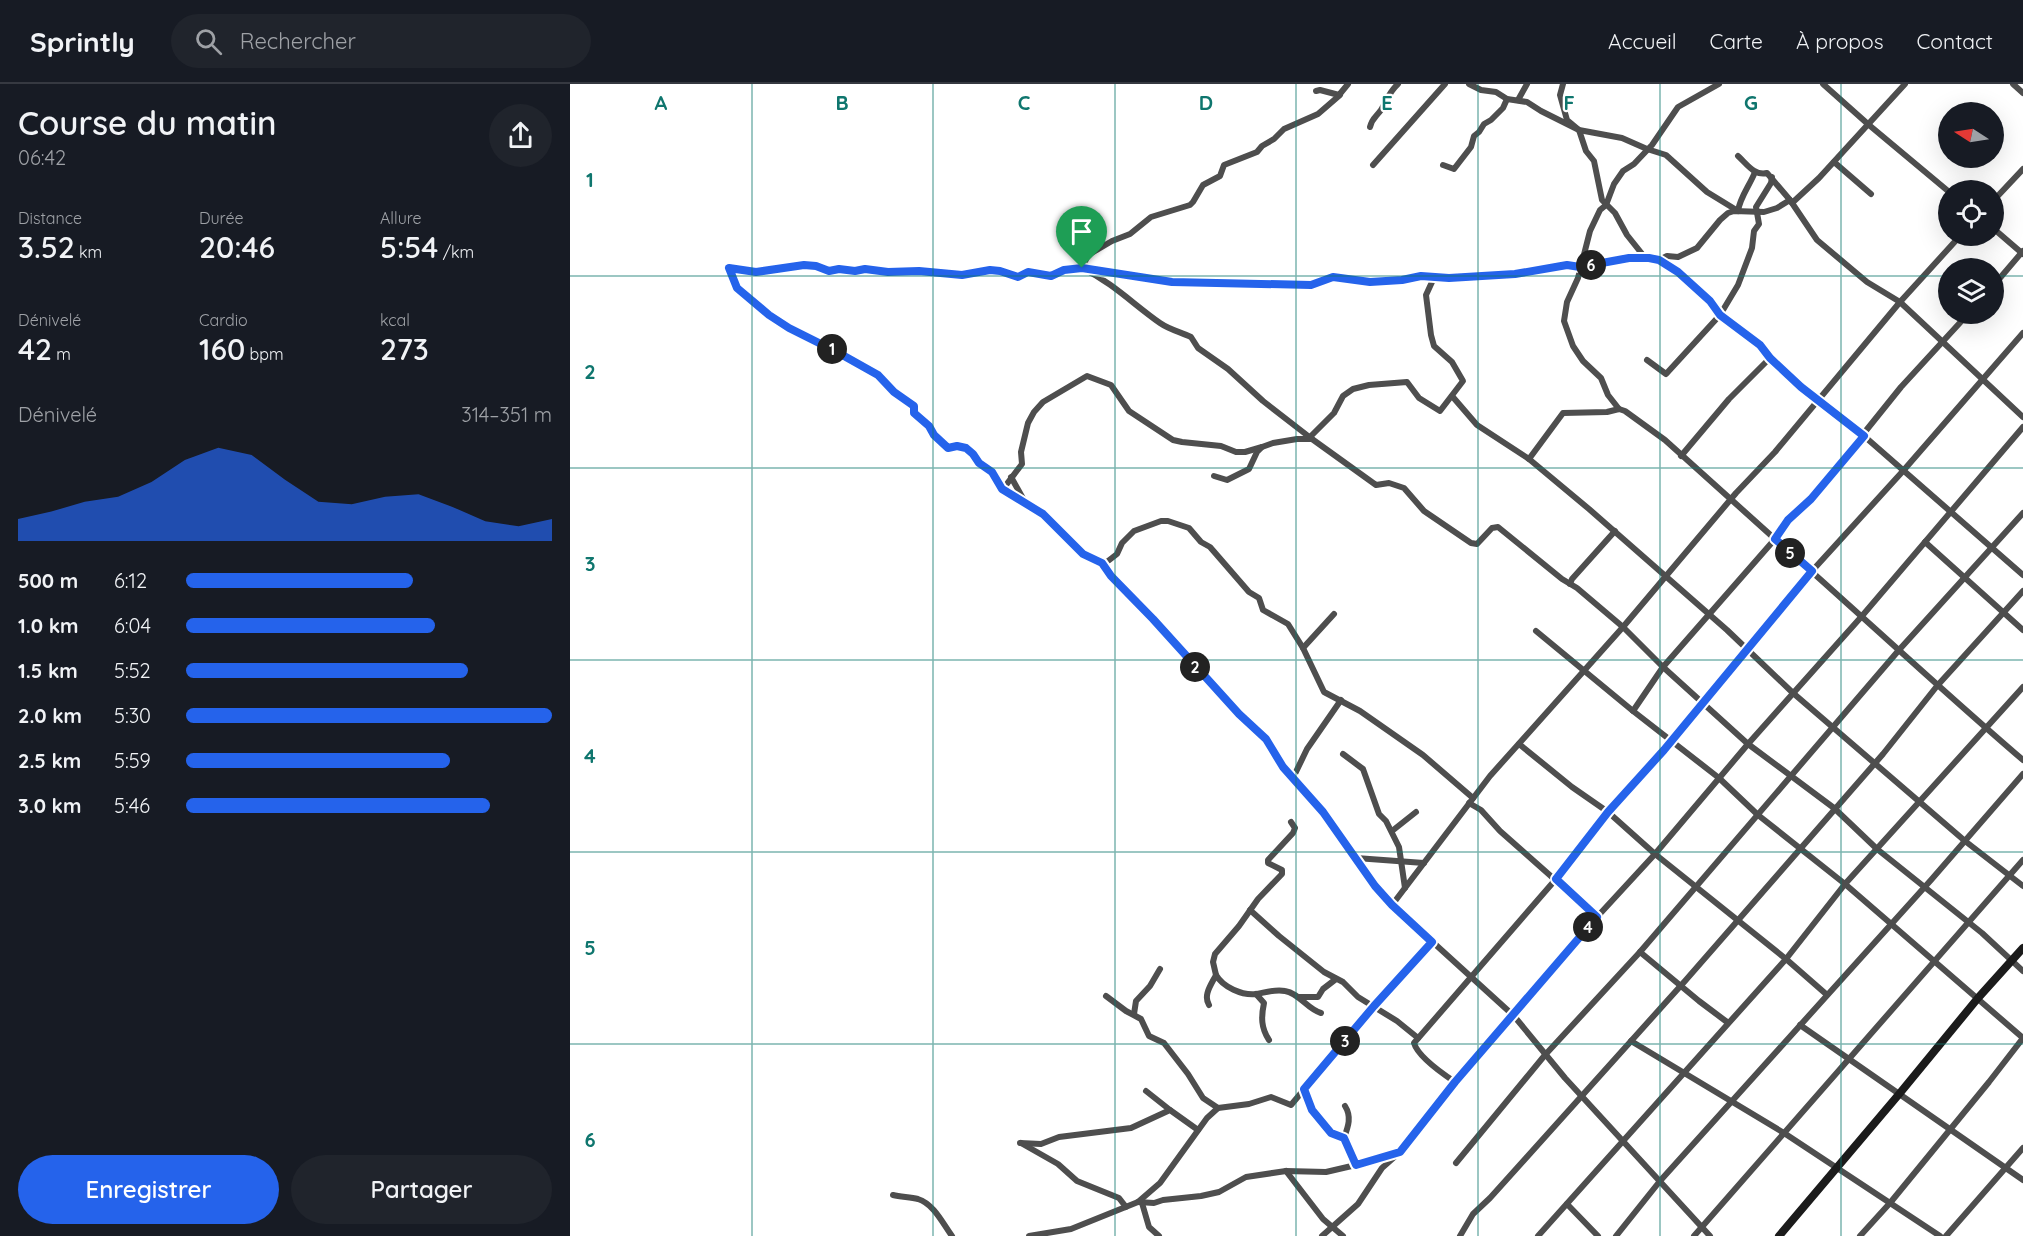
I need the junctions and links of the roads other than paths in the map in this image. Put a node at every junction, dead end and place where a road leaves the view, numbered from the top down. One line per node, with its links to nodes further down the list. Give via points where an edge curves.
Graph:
1 (1348, 84): 13 (street)
2 (1398, 84): 17 (street)
3 (1445, 84): 22 (street)
4 (1469, 84): 14 (street)
5 (1527, 84): 15 (street)
6 (1563, 84): 18 (street, via 1560,95 1568,120)
7 (1719, 84): 19 (street, via 1678,108)
8 (1823, 84): 16 (street)
9 (1905, 84): 16 (street)
10 (2013, 84): 12 (street)
11 (1316, 91): 13 (street)
12 (2023, 93)
13 (1340, 95): 40 (street, via 1318,114 1284,129 1257,152 1224,165 1220,176 1203,185 1193,202 1151,218 1130,234 1088,255)
14 (1507, 99): 15 (street); 23 (street, via 1503,108 1474,136 1456,167 1452,170)
15 (1518, 100): 18 (street)
16 (1869, 125): 21 (street); 27 (street)
17 (1370, 127)
18 (1579, 130): 19 (street, via 1622,138); 31 (street, via 1594,161)
19 (1647, 149): 31 (street, via 1623,171); 32 (street, via 1666,154 1703,189)
20 (1738, 156): 25 (street)
21 (1834, 162): 29 (street); 30 (street)
22 (1373, 165)
23 (1443, 165)
24 (2023, 169): 28 (street)
25 (1755, 172): 26 (street, via 1767,173); 32 (street)
26 (1772, 180): 30 (street); 33 (street)
27 (1938, 183)
28 (2004, 189)
29 (1871, 194)
30 (1791, 201): 33 (street); 43 (street, via 1817,240 1867,282)
31 (1604, 202): 37 (street, via 1635,246); 39 (street, via 1590,231)
32 (1738, 211): 33 (street); 38 (street, via 1720,220 1697,248)
33 (1756, 213): 44 (street, via 1759,222 1752,249 1738,285)
34 (2004, 238): 36 (street)
35 (1951, 246): 43 (street)
36 (2022, 253): 41 (street)
37 (1649, 258): 38 (street); 39 (street)
38 (1659, 260): 44 (street, via 1702,293)
39 (1580, 267): 42 (street, via 1567,265 1515,274 1449,278); 53 (street, via 1564,321 1573,346 1601,378)
40 (1082, 268): 42 (street, via 1155,280 1261,285 1311,285 1333,277 1370,282); 57 (street, via 1103,278 1161,324 1191,337 1198,348); 64 (street, via 1051,276 1028,272 1018,277 990,270 962,275 865,269 829,271 804,265 756,272 729,268 737,288 769,315 878,375 914,406 914,413 942,444 966,448)
41 (2004, 274)
42 (1430, 276): 51 (street, via 1432,282 1426,295 1434,346 1452,362 1463,381)
43 (1900, 302): 47 (street); 52 (street)
44 (1720, 315): 48 (street, via 1760,345); 49 (street, via 1666,374)
45 (1959, 324): 47 (street)
46 (2023, 333): 50 (street)
47 (1942, 342): 50 (street); 56 (street)
48 (1770, 358): 52 (street); 59 (street)
49 (1647, 360)
50 (1983, 379): 54 (street); 61 (street)
51 (1452, 396): 57 (street, via 1440,411 1419,398 1407,382 1353,389 1343,396 1334,413); 60 (street, via 1477,425)
52 (1819, 399): 56 (street); 66 (street)
53 (1619, 409): 59 (street, via 1665,440); 60 (street, via 1563,412)
54 (2023, 417)
55 (2023, 427): 68 (street)
56 (1864, 436): 61 (street); 71 (street)
57 (1311, 438): 58 (street); 79 (street, via 1376,485 1389,483 1404,488 1424,510 1471,543 1477,544 1498,527)
58 (1262, 447): 62 (street, via 1245,472 1227,480); 63 (street, via 1236,452 1221,446 1173,440 1129,411 1111,385 1087,376 1043,402 1034,412 1021,452 1022,464)
59 (1681, 456): 66 (street)
60 (1529, 459): 70 (street)
61 (1903, 471): 68 (street); 75 (street)
62 (1214, 476)
63 (1011, 477): 64 (street); 65 (street); 67 (street)
64 (998, 480): 65 (street)
65 (1002, 489): 67 (street)
66 (1732, 498): 71 (street); 77 (street)
67 (1025, 502): 74 (street, via 1043,514 1083,554)
68 (1950, 512): 72 (street); 73 (street)
69 (2023, 513): 73 (street)
70 (1615, 531): 77 (street); 79 (street)
71 (1775, 539): 75 (street); 83 (street)
72 (1925, 542): 78 (street); 84 (street)
73 (1992, 548): 76 (street); 78 (street)
74 (1102, 563): 88 (street, via 1117,554 1134,531 1161,521 1182,525 1210,547 1249,592 1259,598 1266,612 1288,624); 109 (street, via 1266,739)
75 (1812, 571): 84 (street); 89 (street)
76 (2023, 575)
77 (1666, 576): 83 (street); 85 (street)
78 (1966, 578): 81 (street); 90 (street)
79 (1570, 584): 85 (street)
80 (2023, 591): 81 (street)
81 (2004, 612): 86 (street); 93 (street)
82 (1334, 614): 88 (street)
83 (1709, 615): 89 (street); 91 (street)
84 (1862, 616): 90 (street); 95 (street)
85 (1623, 627): 91 (street); 92 (street)
86 (2023, 630)
87 (1536, 631): 92 (street)
88 (1304, 648): 96 (street, via 1323,690)
89 (1748, 650): 95 (street); 97 (street)
90 (1899, 650): 93 (street); 99 (street)
91 (1663, 667): 97 (street); 98 (street)
92 (1583, 670): 98 (street); 102 (street)
93 (1937, 686): 100 (street); 106 (street)
94 (2023, 687): 100 (street)
95 (1793, 693): 99 (street); 103 (street)
96 (1341, 700): 109 (street, via 1307,749); 111 (street, via 1423,755)
97 (1704, 703): 101 (street); 103 (street)
98 (1633, 711): 101 (street)
99 (1834, 727): 106 (street); 108 (street)
100 (1986, 728): 105 (street); 112 (street)
101 (1672, 741): 110 (street); 115 (street)
102 (1519, 744): 111 (street); 115 (street)
103 (1748, 744): 108 (street); 110 (street)
104 (1343, 754): 118 (street, via 1362,766 1379,814)
105 (2023, 760)
106 (1875, 762): 112 (street); 113 (street)
107 (2023, 774): 119 (street)
108 (1792, 776): 113 (street); 116 (street)
109 (1293, 778): 123 (street)
110 (1719, 778): 116 (street); 122 (street)
111 (1471, 801): 126 (street); 128 (street)
112 (1920, 801): 119 (street); 121 (street)
113 (1834, 808): 120 (street); 121 (street)
114 (1416, 812): 118 (street)
115 (1608, 812): 122 (street); 128 (street)
116 (1758, 815): 120 (street); 131 (street)
117 (1291, 822): 135 (street, via 1293,833 1268,860 1282,874)
118 (1392, 831): 125 (street)
119 (1965, 841): 127 (street); 132 (street)
120 (1799, 848): 129 (street); 137 (street)
121 (1877, 849): 129 (street); 132 (street)
122 (1655, 854): 131 (street); 136 (street)
123 (1356, 858): 125 (street); 134 (street)
124 (2023, 860): 127 (street)
125 (1402, 863): 126 (street); 133 (street)
126 (1424, 863): 133 (street)
127 (2009, 876): 130 (street); 138 (street)
128 (1556, 879): 136 (street); 149 (street)
129 (1845, 884): 139 (street); 143 (street)
130 (2023, 886)
131 (1696, 887): 137 (street); 142 (street)
132 (1924, 887): 138 (street); 139 (street)
133 (1405, 889): 134 (street)
134 (1392, 905): 140 (street)
135 (1250, 910): 148 (street, via 1215,954); 150 (street)
136 (1597, 917): 161 (street)
137 (1736, 920): 143 (street); 151 (street)
138 (1968, 922): 144 (street); 145 (street)
139 (1891, 924): 145 (street); 153 (street)
140 (1432, 942): 149 (street); 158 (street)
141 (2023, 948): 144 (street)
142 (1640, 951): 151 (street); 168 (street)
143 (1786, 959): 153 (street); 162 (street)
144 (2011, 961): 147 (street); 156 (street)
145 (1936, 962): 156 (street); 169 (street)
146 (1160, 969): 160 (street, via 1136,1001)
147 (2023, 971)
148 (1216, 975): 152 (street, via 1232,990); 157 (street, via 1206,994)
149 (1471, 977): 161 (street); 164 (street)
150 (1336, 979): 155 (street, via 1318,997); 158 (street)
151 (1680, 986): 162 (street); 167 (street)
152 (1256, 994): 155 (street, via 1284,990); 166 (street, via 1263,1001 1263,1026)
153 (1826, 994): 163 (street)
154 (1106, 996): 160 (street)
155 (1298, 997): 159 (street)
156 (1978, 998): 165 (street); 176 (street)
157 (1209, 1005)
158 (1374, 1006): 164 (street); 174 (street)
159 (1321, 1013)
160 (1134, 1014): 180 (street, via 1149,1036 1164,1043 1203,1098)
161 (1514, 1016): 168 (street); 170 (street)
162 (1727, 1022): 172 (street)
163 (1800, 1025): 169 (street); 178 (street)
164 (1418, 1038): 171 (street, via 1415,1048)
165 (2023, 1038): 182 (street)
166 (1269, 1040)
167 (1631, 1041): 172 (street); 177 (street)
168 (1545, 1055): 177 (street); 189 (street)
169 (1849, 1059): 176 (street); 184 (street)
170 (1470, 1065): 171 (street, via 1454,1074); 173 (street)
171 (1442, 1073): 173 (street)
172 (1685, 1074): 178 (street); 186 (street)
173 (1455, 1082): 188 (street)
174 (1304, 1089): 180 (street, via 1289,1105 1271,1097); 185 (street, via 1312,1110 1331,1133)
175 (1146, 1090): 181 (street)
176 (1900, 1093): 182 (street); 191 (street)
177 (1582, 1096): 186 (street); 208 (street, via 1473,1214)
178 (1731, 1103): 184 (street); 195 (street)
179 (1345, 1106): 185 (street, via 1349,1118)
180 (1218, 1108): 183 (street)
181 (1170, 1110): 183 (street); 200 (street, via 1131,1128 1059,1137 1041,1144 1020,1143 1058,1164 1077,1181 1119,1198)
182 (1950, 1128): 192 (street); 198 (street)
183 (1198, 1130): 197 (street, via 1161,1183)
184 (1784, 1133): 191 (street); 202 (street)
185 (1344, 1138): 190 (street)
186 (1624, 1141): 195 (street); 199 (street)
187 (2023, 1148): 192 (street)
188 (1400, 1152): 190 (street); 201 (street, via 1382,1168 1358,1204)
189 (1456, 1163)
190 (1356, 1165): 193 (street, via 1326,1172)
191 (1837, 1167): 198 (street); 214 (street)
192 (2006, 1167): 194 (street); 217 (street)
193 (1286, 1171): 197 (street, via 1246,1177 1219,1192); 201 (street, via 1323,1219)
194 (2023, 1180)
195 (1660, 1181): 202 (street); 211 (street)
196 (893, 1195): 203 (street, via 927,1204)
197 (1140, 1202): 200 (street); 205 (street, via 1149,1227)
198 (1890, 1203): 215 (street); 216 (street)
199 (1567, 1204): 209 (street); 210 (street)
200 (1126, 1207): 204 (street, via 1071,1229)
201 (1334, 1226): 206 (street); 207 (street)
202 (1702, 1226): 212 (street); 213 (street)
203 (952, 1236)
204 (1029, 1236)
205 (1159, 1236)
206 (1322, 1236)
207 (1343, 1236)
208 (1461, 1236)
209 (1538, 1236)
210 (1598, 1236)
211 (1616, 1236)
212 (1694, 1236)
213 (1710, 1236)
214 (1779, 1236)
215 (1860, 1236)
216 (1940, 1236)
217 (1946, 1236)

